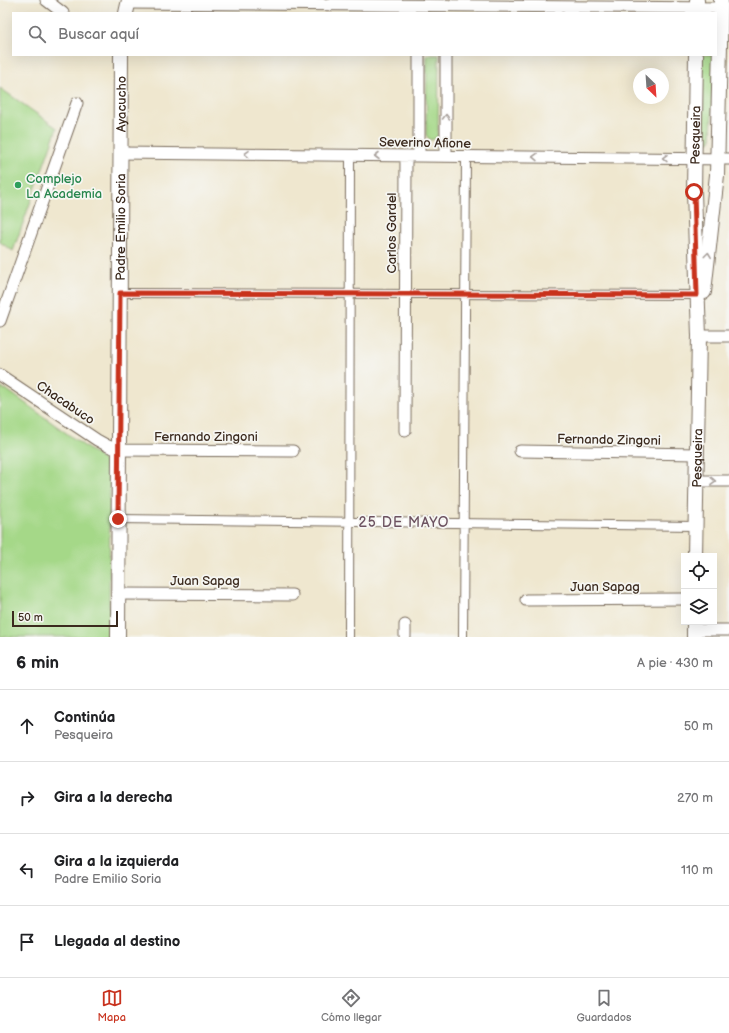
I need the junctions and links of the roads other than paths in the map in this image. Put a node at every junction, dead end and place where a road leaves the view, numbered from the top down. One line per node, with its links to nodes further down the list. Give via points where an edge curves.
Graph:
1 (46, 0): 7 (street)
2 (721, 4): 6 (street); 20 (street, Pesqueira)
3 (127, 5): 4 (street)
4 (420, 6): 5 (street)
5 (446, 6): 6 (street)
6 (697, 7)
7 (62, 12)
8 (121, 56): 13 (street, Ayacucho)
9 (419, 56): 16 (street)
10 (446, 56): 17 (street, one-way to 10)
11 (696, 56): 19 (street, Pesqueira)
12 (77, 103): 26 (street)
13 (120, 153): 14 (street, Severino Afione, one-way to 13); 21 (street, Padre Emilio Soria)
14 (350, 155): 15 (street, Severino Afione, one-way to 14); 22 (street)
15 (406, 156): 16 (street, Severino Afione); 23 (street, Carlos Gardel)
16 (419, 156): 17 (street, Severino Afione)
17 (446, 156): 18 (street, Severino Afione)
18 (466, 156): 19 (street, Severino Afione, one-way to 18); 24 (street)
19 (694, 159): 20 (street, Severino Afione); 25 (street, Pesqueira)
20 (724, 159): 27 (street, Pesqueira, one-way to 20, via 714,208)
21 (120, 293): 22 (street); 31 (street, Padre Emilio Soria)
22 (350, 294): 23 (street); 38 (street)
23 (405, 294): 24 (street); 30 (street, Carlos Gardel)
24 (465, 294): 25 (street); 39 (street)
25 (697, 295): 27 (street, Pesqueira)
26 (0, 321)
27 (698, 336): 28 (street); 34 (street, Pesqueira)
28 (729, 336)
29 (0, 375): 31 (street, Chacabuco, via 97,440)
30 (405, 431)
31 (119, 450): 32 (street, Fernando Zingoni); 37 (street, Padre Emilio Soria)
32 (293, 451)
33 (520, 451): 34 (street, Fernando Zingoni)
34 (697, 454): 35 (street, Pesqueira)
35 (696, 481): 36 (street, one-way to 36); 40 (street, Pesqueira)
36 (729, 481)
37 (118, 519): 38 (street); 42 (street, Padre Emilio Soria)
38 (349, 522): 39 (street); 50 (street)
39 (464, 523): 40 (street); 52 (street)
40 (696, 526): 41 (street, Pesqueira)
41 (695, 553)
42 (118, 594): 43 (street, Juan Sapag); 49 (street, Padre Emilio Soria)
43 (292, 595)
44 (681, 599): 45 (street, Juan Sapag)
45 (526, 600)
46 (405, 625): 51 (street)
47 (694, 630): 48 (street)
48 (729, 630)
49 (118, 637)
50 (349, 637)
51 (405, 637)
52 (463, 637)

